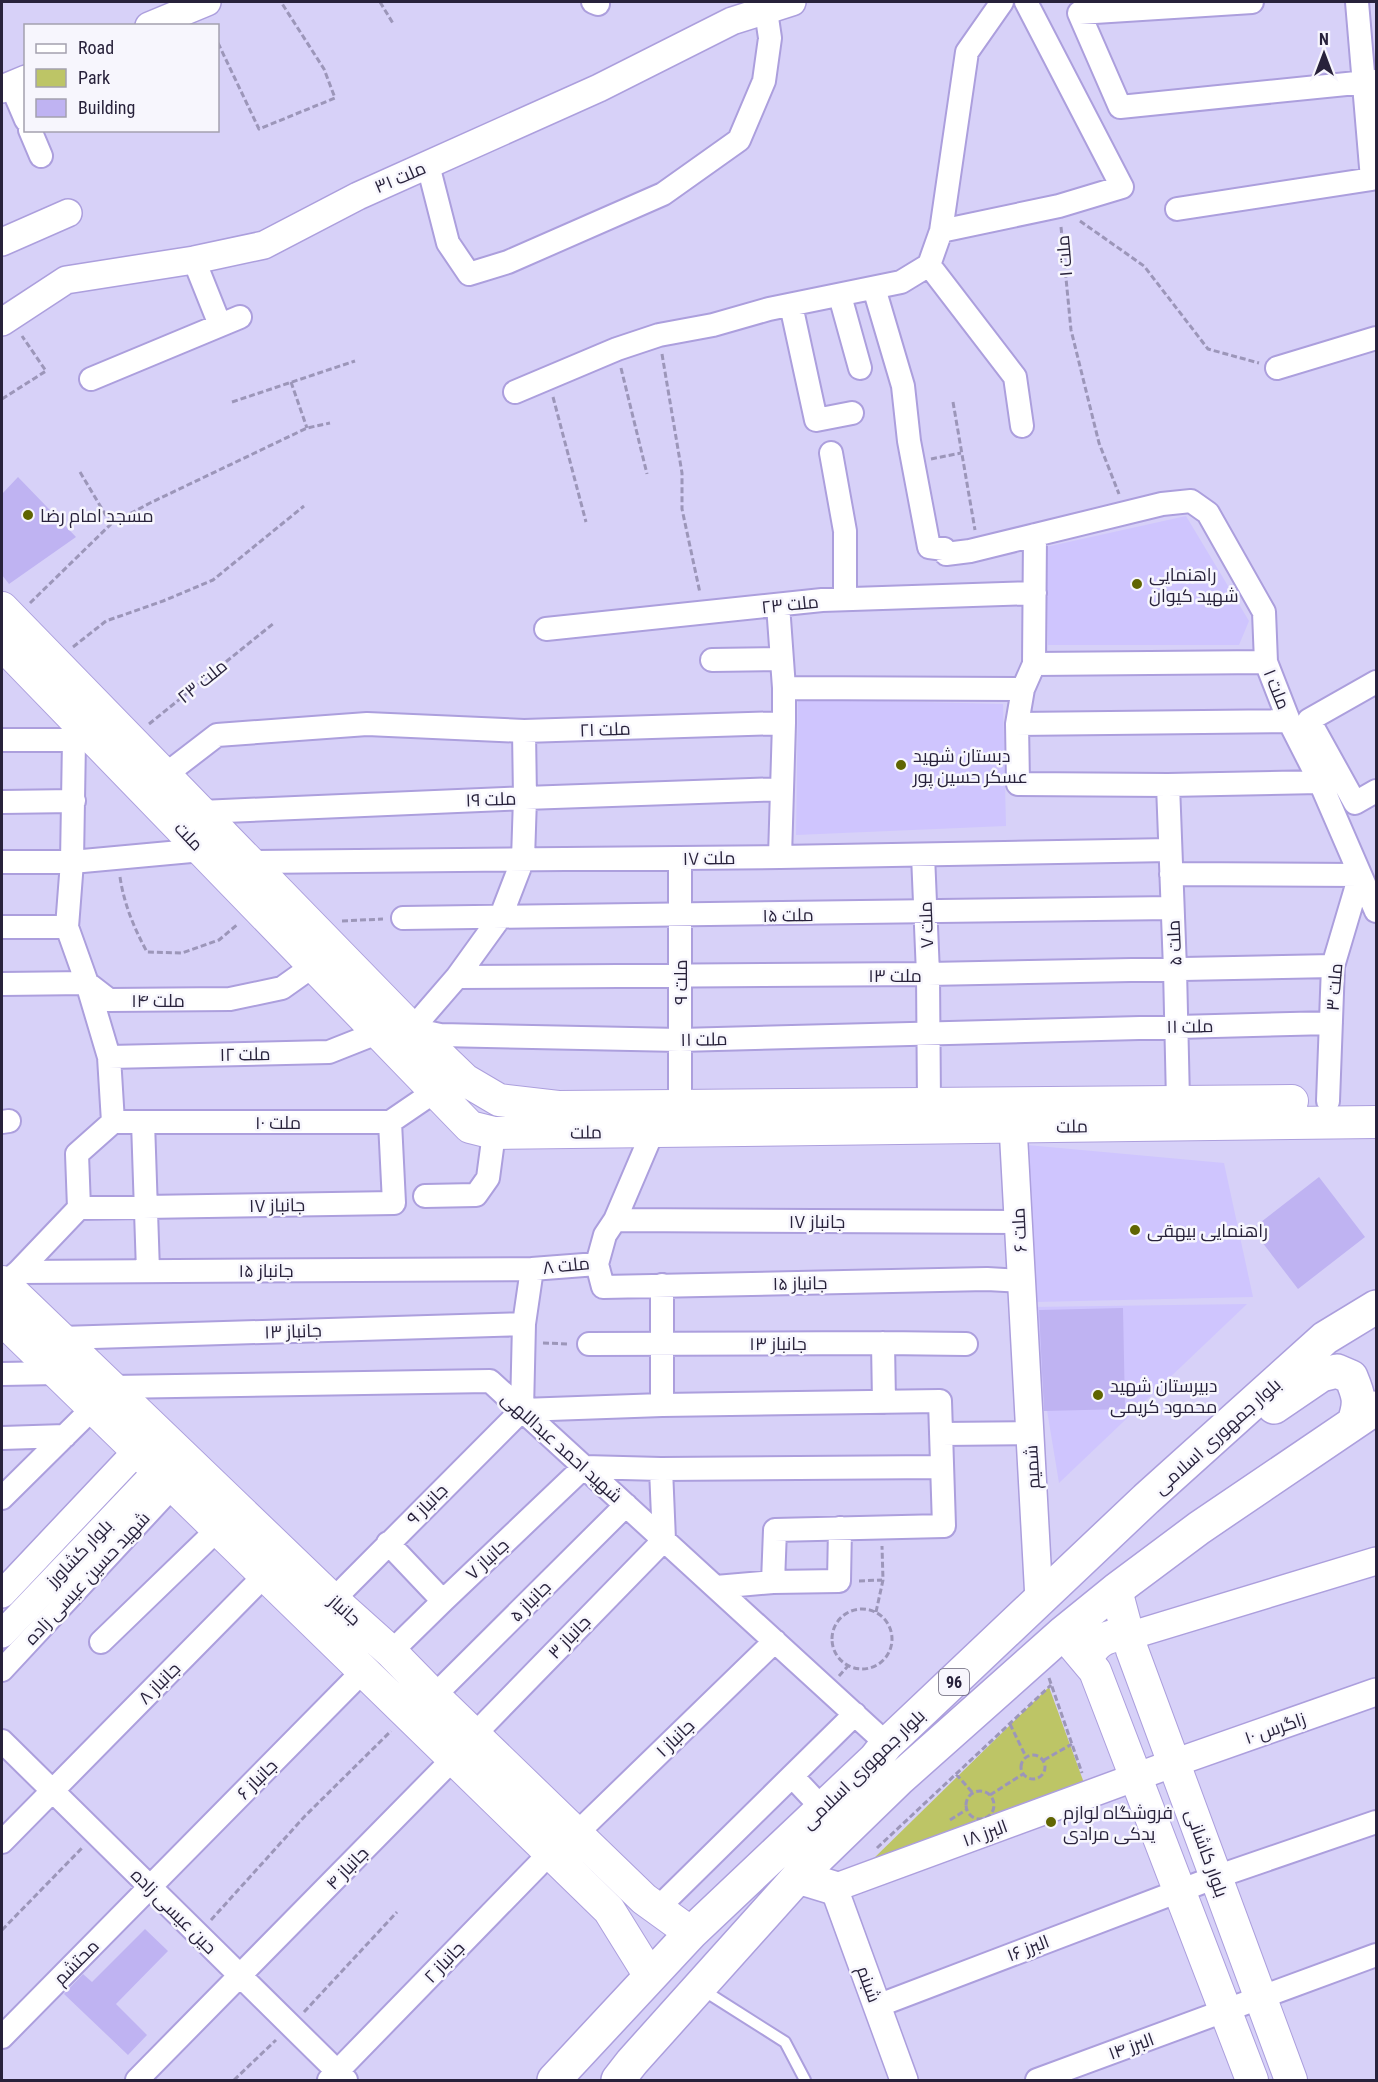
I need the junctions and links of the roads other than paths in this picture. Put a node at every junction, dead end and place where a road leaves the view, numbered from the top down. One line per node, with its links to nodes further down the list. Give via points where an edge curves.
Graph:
1 (207, 2): 8 (street)
2 (792, 2): 7 (street, ملت ۳۱)
3 (1002, 2): 17 (street, via 967,52)
4 (1026, 2): 17 (street, via 1122,187 1059,206)
5 (1252, 2): 9 (street, via 1079,13 1120,107)
6 (1357, 2): 9 (street)
7 (766, 10): 14 (street, ملت ۳۱, via 732,21 599,88); 14 (street, via 770,38 764,81 739,140 663,194 508,262 469,274 448,243)
8 (154, 24)
9 (1371, 81): 15 (street, via 1372,179)
10 (13, 84): 11 (street)
11 (24, 114)
12 (31, 132): 13 (street)
13 (41, 156)
14 (428, 165): 19 (street, ملت ۳۱, via 264,245)
15 (1177, 209)
16 (68, 213): 18 (street)
17 (941, 231): 20 (street)
18 (2, 242)
19 (194, 260): 24 (street, ملت ۳۱, via 66,280); 28 (street, via 230,321)
20 (929, 265): 21 (street, via 901,282); 31 (street, via 1015,377)
21 (874, 288): 22 (street); 33 (street, ملت ۱, via 903,386 929,547 944,549 946,554)
22 (840, 296): 23 (street); 26 (street)
23 (791, 305): 29 (street, via 659,335); 30 (street, via 816,420)
24 (5, 320)
25 (1377, 338): 27 (street)
26 (860, 368)
27 (1277, 368)
28 (91, 379)
29 (515, 392)
30 (852, 413)
31 (1022, 426)
32 (831, 453): 35 (street, via 845,531)
33 (1035, 535): 34 (street); 41 (street, ملت ۱, via 1162,504 1191,501 1209,513 1264,612)
34 (1035, 593): 35 (street, ملت ۲۳); 42 (street)
35 (845, 600): 36 (street, ملت ۲۳)
36 (778, 605): 38 (street, ملت ۲۳); 39 (street)
37 (6, 623): 49 (main road, ملت); 49 (main road, ملت, via 55,661)
38 (546, 629)
39 (781, 659): 40 (street); 44 (street)
40 (712, 660)
41 (1266, 662): 42 (street); 46 (street, ملت ۱)
42 (1034, 664): 45 (street)
43 (1377, 682): 56 (street, via 1309,720 1355,803)
44 (784, 688): 45 (street); 47 (street)
45 (1023, 689): 48 (street)
46 (1290, 721): 48 (street); 53 (street, ملت ۱)
47 (784, 723): 50 (street, ملت ۲۱); 55 (street)
48 (1017, 724): 54 (street, via 1018,784)
49 (89, 728): 51 (street); 52 (main road, ملت, via 131,739); 58 (street); 61 (main road, ملت)
50 (524, 731): 52 (street, ملت ۲۱, via 368,724 217,735); 57 (street)
51 (2, 740)
52 (165, 775): 60 (main road, ملت)
53 (1320, 782): 54 (street); 71 (street, ملت ۱)
54 (1168, 785): 62 (street, ملت ۵)
55 (782, 789): 57 (street, ملت ۱۹); 64 (street)
56 (1377, 791)
57 (525, 798): 60 (street, ملت ۱۹); 66 (street)
58 (74, 801): 59 (street); 68 (street)
59 (2, 802)
60 (201, 812): 69 (main road, ملت)
61 (202, 850): 68 (street); 80 (main road, ملت)
62 (1170, 850): 63 (street, ملت ۱۷); 70 (street, ملت ۵)
63 (923, 855): 64 (street, ملت ۱۷); 74 (street, ملت ۷)
64 (780, 857): 65 (street, ملت ۱۷)
65 (680, 858): 66 (street, ملت ۱۷); 76 (street, ملت ۹)
66 (523, 859): 69 (street, ملت ۱۷); 75 (street)
67 (2, 862): 68 (street)
68 (72, 862): 79 (street)
69 (248, 862): 91 (main road, ملت, via 307,922)
70 (1171, 874): 71 (street); 72 (street, ملت ۵)
71 (1360, 875): 73 (street, ملت ۱); 81 (street, ملت ۳)
72 (1172, 908): 74 (street, ملت ۱۵); 82 (street, ملت ۵)
73 (1377, 911)
74 (926, 912): 76 (street, ملت ۱۵); 83 (street, ملت ۷)
75 (501, 916): 76 (street, ملت ۱۵); 77 (street, ملت ۱۵); 85 (street)
76 (680, 916): 84 (street, ملت ۹)
77 (403, 918)
78 (2, 927): 79 (street)
79 (67, 927): 86 (street)
80 (313, 966): 86 (street, ملت ۱۴, via 282,988 230,999 109,1000); 91 (main road, ملت)
81 (1333, 966): 82 (street, ملت ۱۳); 88 (street, ملت ۳)
82 (1175, 969): 83 (street, ملت ۱۳); 89 (street, ملت ۵)
83 (928, 974): 84 (street, ملت ۱۳); 90 (street, ملت ۷)
84 (680, 976): 85 (street, ملت ۱۳); 92 (street, ملت ۹)
85 (457, 977): 91 (street)
86 (87, 983): 87 (street); 93 (street)
87 (2, 984)
88 (1331, 1023): 89 (street, ملت ۱۱); 96 (street, ملت ۳)
89 (1177, 1026): 90 (street, ملت ۱۱); 95 (street, ملت ۵)
90 (927, 1034): 92 (street, ملت ۱۱); 98 (street, ملت ۷)
91 (393, 1036): 92 (street, ملت ۱۱); 93 (street, ملت ۱۲, via 329,1052); 94 (main road, ملت); 99 (main road, ملت, via 499,1100 558,1107)
92 (680, 1040): 99 (street, ملت ۹)
93 (109, 1057): 100 (street)
94 (434, 1092): 102 (street); 106 (main road, ملت, via 470,1127)
95 (1178, 1101): 96 (main road, ملت); 98 (main road, ملت)
96 (1328, 1101): 97 (main road, ملت)
97 (1377, 1101)
98 (929, 1104): 99 (main road, ملت)
99 (680, 1106)
100 (113, 1122): 101 (street, ملت ۱۰); 109 (street, via 77,1154)
101 (143, 1122): 102 (street, ملت ۱۰); 108 (street)
102 (390, 1122): 108 (street, جانباز ۱۷, via 394,1203)
103 (1377, 1122): 104 (main road, ملت)
104 (1013, 1126): 105 (main road, ملت); 111 (street, ملت ۶)
105 (653, 1131): 106 (main road, ملت); 110 (street, ملت ۸)
106 (495, 1133): 107 (street, via 488,1178 476,1195)
107 (425, 1196)
108 (146, 1206): 109 (street, جانباز ۱۷); 114 (street)
109 (79, 1208): 115 (street)
110 (615, 1220): 111 (street, جانباز ۱۷); 112 (street, ملت ۸, via 605,1235)
111 (1018, 1222): 116 (street, ملت ۶)
112 (597, 1264): 113 (street, ملت ۸); 117 (street, جانباز ۱۵, via 603,1287)
113 (532, 1269): 114 (street, جانباز ۱۵); 120 (street, ملت ۸)
114 (148, 1271): 115 (street, جانباز ۱۵)
115 (8, 1279): 122 (main road, جانباز)
116 (1022, 1281): 117 (street, جانباز ۱۵); 121 (street, ملت ۶)
117 (662, 1285): 125 (street)
118 (1374, 1318): 142 (main road, بلوار جمهوری اسلامی / 96, via 1325,1338)
119 (2, 1319): 127 (main road, جانباز)
120 (524, 1334): 122 (street, جانباز ۱۳); 132 (street, ملت ۸)
121 (1024, 1334): 134 (street, شمیم)
122 (62, 1338): 129 (main road, جانباز)
123 (883, 1342): 125 (street, جانباز ۱۳); 126 (street, جانباز ۱۳); 130 (street)
124 (589, 1344): 125 (street, جانباز ۱۳)
125 (662, 1344): 131 (street)
126 (966, 1344)
127 (57, 1373): 128 (street); 129 (main road, جانباز)
128 (2, 1374)
129 (103, 1397): 132 (street, شهید احمد عبداللهی, via 490,1381); 136 (street); 138 (main road, جانباز)
130 (884, 1402): 131 (street); 135 (street, via 940,1401)
131 (662, 1405): 132 (street)
132 (522, 1410): 139 (street, شهید احمد عبداللهی); 148 (street, جانباز ۹)
133 (1365, 1415): 142 (main road, via 1351,1377 1337,1371 1321,1375); 153 (main road, بلوار جمهوری اسلامی / 96)
134 (1030, 1433): 135 (street); 156 (street, شمیم)
135 (941, 1434): 140 (street)
136 (65, 1436): 137 (street); 143 (street)
137 (2, 1438)
138 (160, 1457): 146 (main road, جانباز); 154 (street, بلوار کشاورز); 155 (main road, جانباز); 158 (street, بلوار کشاورز); 165 (street, شهید حسین عیسی زاده)
139 (584, 1467): 141 (street); 144 (street, شهید احمد عبداللهی); 157 (street, جانباز ۷)
140 (942, 1467): 141 (street); 145 (street, via 944,1526)
141 (661, 1469): 147 (street)
142 (1174, 1476): 156 (main road, بلوار جمهوری اسلامی / 96)
143 (2, 1498)
144 (626, 1505): 147 (street, شهید احمد عبداللهی); 168 (street, جانباز ۵)
145 (840, 1528): 151 (street, via 775,1530); 151 (street, via 839,1581)
146 (218, 1529): 150 (main road, جانباز); 161 (street)
147 (664, 1540): 152 (street, شهید احمد عبداللهی); 170 (street, جانباز ۳)
148 (388, 1543): 155 (street, جانباز ۹); 157 (street)
149 (1377, 1562): 159 (street)
150 (265, 1575): 166 (main road, جانباز); 177 (street, جانباز ۸)
151 (773, 1582): 152 (street)
152 (716, 1587): 160 (street, شهید احمد عبداللهی)
153 (1116, 1590): 159 (main road, بلوار کاشانی); 162 (main road, بلوار جمهوری اسلامی / 96)
154 (2, 1594)
155 (333, 1600): 163 (main road, جانباز)
156 (1039, 1600): 172 (main road, بلوار جمهوری اسلامی / 96)
157 (443, 1601): 163 (street, جانباز ۷)
158 (2, 1634)
159 (1129, 1636): 164 (main road, via 1103,1639); 174 (main road, بلوار کاشانی)
160 (775, 1641): 169 (street, شهید احمد عبداللهی); 180 (street, جانباز ۱)
161 (101, 1642)
162 (1052, 1643): 164 (main road); 183 (main road, بلوار جمهوری اسلامی / 96, via 899,1779)
163 (392, 1652): 168 (main road, جانباز)
164 (1087, 1661): 176 (main road, via 1095,1671)
165 (2, 1671)
166 (363, 1671): 173 (main road, جانباز); 185 (street, جانباز ۶)
167 (1377, 1692): 174 (street, زاگرس ۱۰)
168 (434, 1696): 170 (main road, جانباز)
169 (855, 1714): 172 (street, شهید احمد عبداللهی); 175 (street)
170 (474, 1735): 173 (street, جانباز ۳); 180 (main road, جانباز)
171 (2, 1741): 177 (street, حین عیسی زاده)
172 (887, 1744): 178 (main road, بلوار جمهوری اسلامی / 96)
173 (453, 1759): 182 (main road, جانباز); 191 (street, جانباز ۴)
174 (1174, 1763): 176 (street, زاگرس ۱۰); 184 (main road, بلوار کاشانی)
175 (792, 1776): 178 (street); 188 (street)
176 (1136, 1778): 186 (street, البرز ۱۸); 187 (main road)
177 (52, 1791): 181 (street, جانباز ۸); 185 (street, حین عیسی زاده)
178 (823, 1809): 189 (main road, بلوار جمهوری اسلامی / 96)
179 (1377, 1821): 184 (street, البرز ۱۶)
180 (576, 1834): 188 (main road, جانباز)
181 (2, 1842)
182 (550, 1853): 192 (main road, جانباز, via 609,1910); 198 (street, جانباز ۲)
183 (798, 1877): 186 (main road); 193 (main road, بلوار جمهوری اسلامی / 96)
184 (1216, 1877): 187 (street, البرز ۱۶); 194 (main road, بلوار کاشانی)
185 (150, 1887): 191 (street, حین عیسی زاده); 197 (street, محتشم)
186 (834, 1888): 195 (street, شبنم)
187 (1179, 1891): 195 (street, البرز ۱۶); 196 (main road)
188 (657, 1909): 189 (main road, جانباز)
189 (692, 1933): 192 (main road, بلوار جمهوری اسلامی / 96)
190 (1377, 1955): 194 (street, البرز ۱۴)
191 (240, 1976): 198 (street, حین عیسی زاده); 199 (street, جانباز ۴)
192 (650, 1976): 200 (main road, بلوار جمهوری اسلامی / 96)
193 (699, 1988): 201 (main road, بلوار جمهوری اسلامی / 96); 202 (lane, via 785,2042)
194 (1260, 1999): 196 (street, البرز ۱۴); 206 (main road, بلوار کاشانی)
195 (877, 2006): 203 (street, شبنم)
196 (1225, 2011): 204 (street, البرز ۱۴); 205 (main road)
197 (2, 2037)
198 (337, 2078)
199 (137, 2080)
200 (554, 2080)
201 (618, 2080)
202 (805, 2080)
203 (904, 2080)
204 (1037, 2080)
205 (1252, 2080)
206 (1291, 2080)

